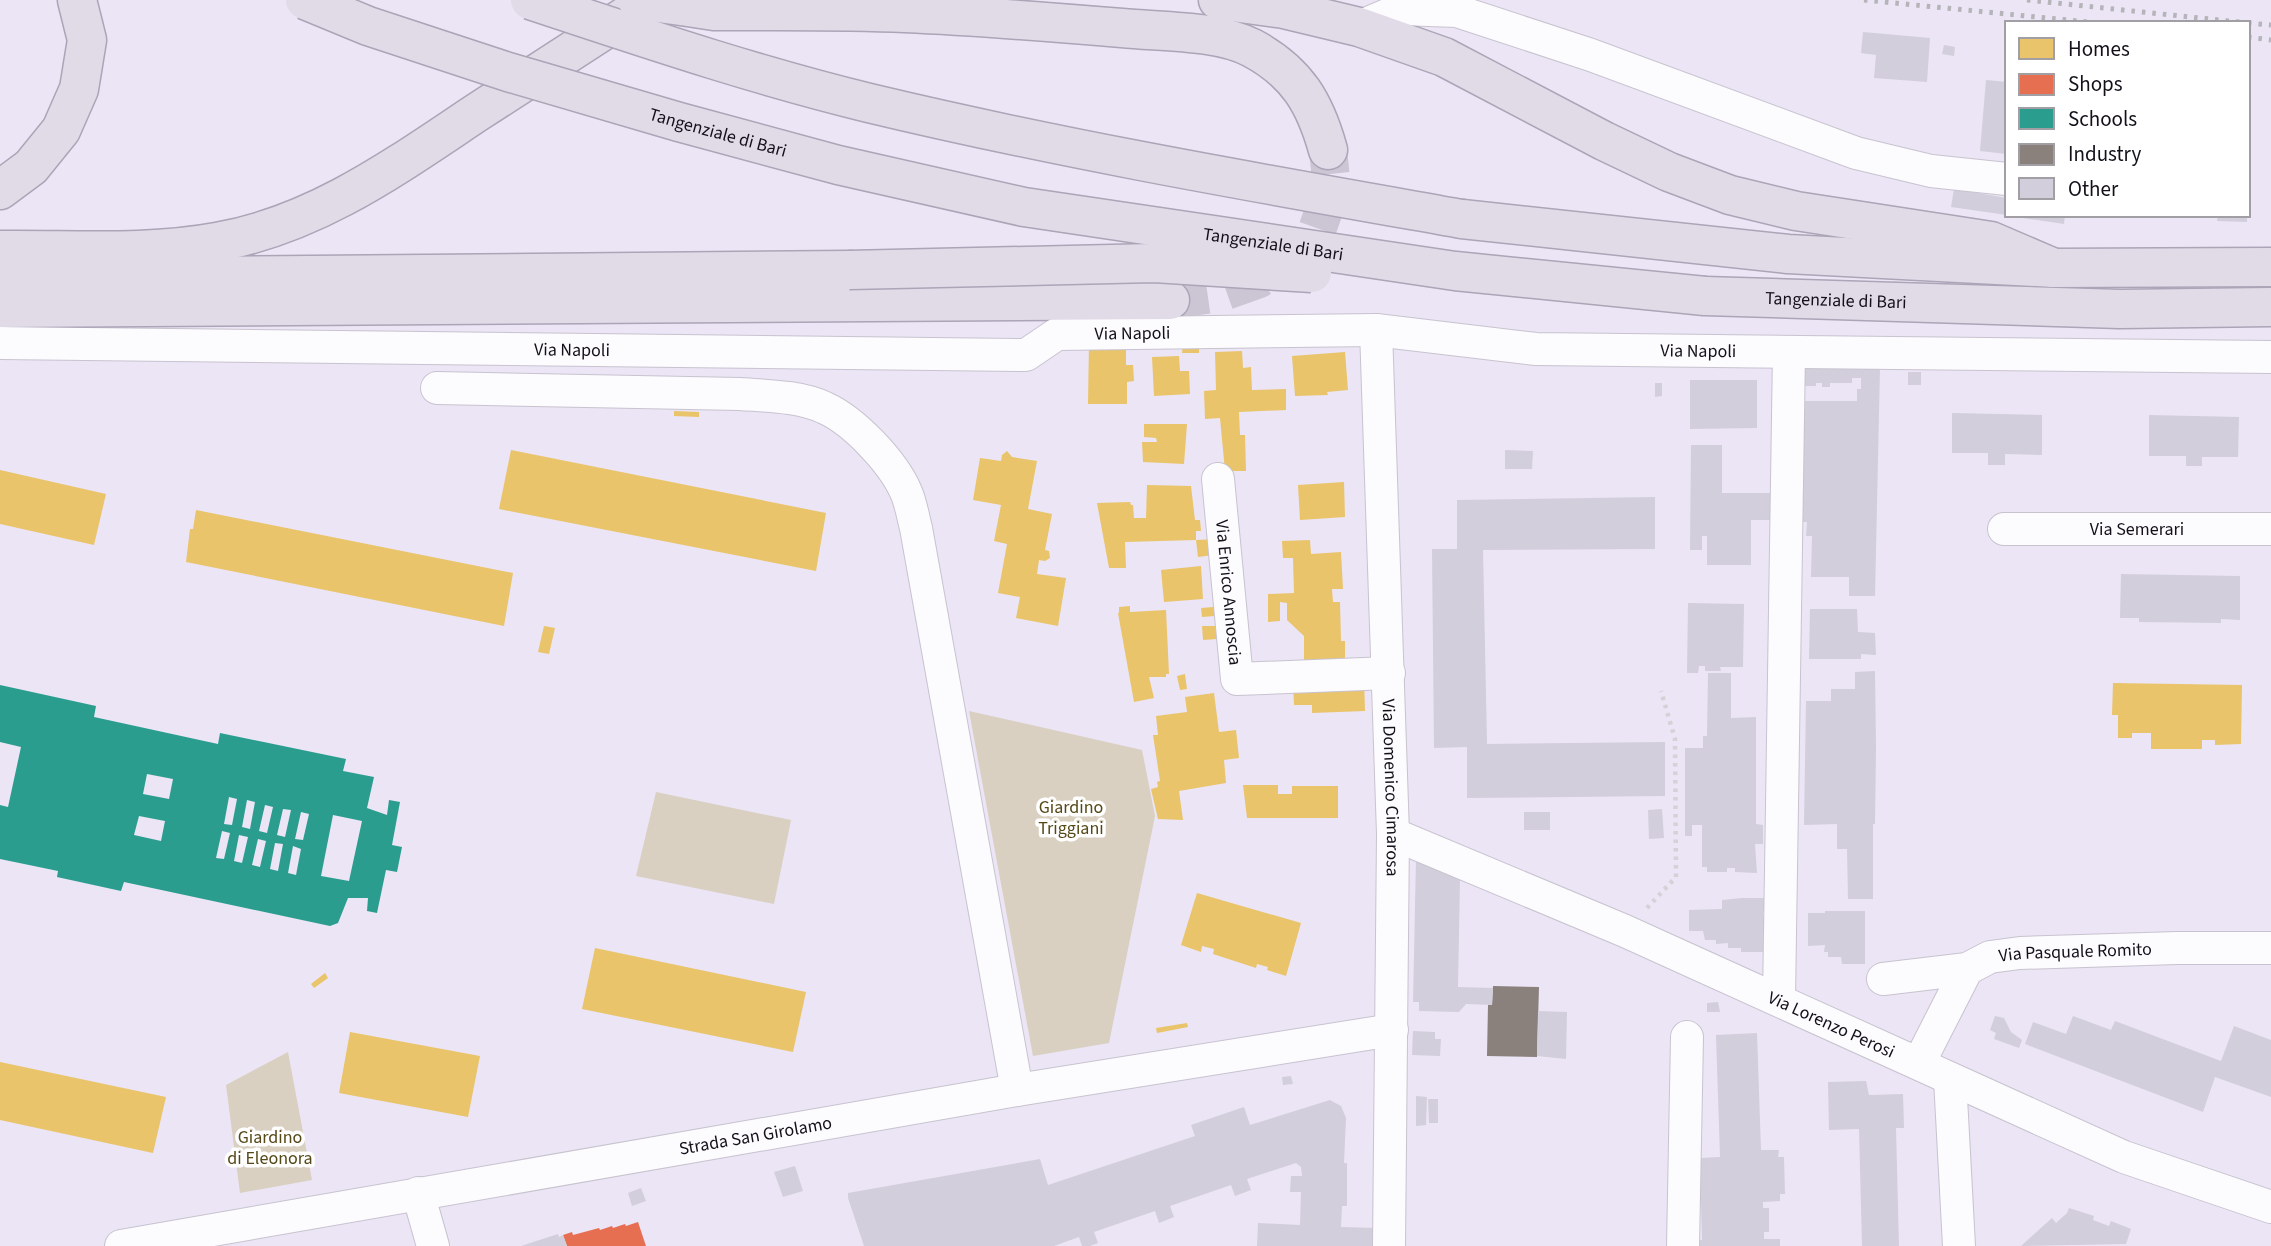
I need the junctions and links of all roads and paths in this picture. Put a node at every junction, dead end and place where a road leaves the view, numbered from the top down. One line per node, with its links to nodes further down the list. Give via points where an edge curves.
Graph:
1 (77, 0): 10 (highway, via 87,40 79,89 61,130 31,167)
2 (305, 0): 15 (highway, Tangenziale di Bari, bridge, via 508,72 679,122 838,165 1024,207 1455,271)
3 (530, 0): 13 (highway, bridge, via 701,57 868,103 1283,188 1462,219 1788,254)
4 (637, 0): 6 (highway, bridge)
5 (1218, 0): 7 (highway, via 1284,9)
6 (672, 4): 8 (highway, via 714,11 905,13 1228,39 1276,63 1306,93); 11 (highway, via 608,28 397,166 340,200 281,225 218,242 152,249)
7 (1359, 27): 9 (street, via 1401,9 1457,10 1856,153 1931,171); 13 (highway, via 1444,57 1604,141 1730,195 1809,213 1992,241)
8 (1328, 150)
9 (2005, 179)
10 (0, 190)
11 (0, 250)
12 (2266, 266): 13 (highway)
13 (2054, 268)
14 (0, 278): 15 (highway, bridge, via 1154,263)
15 (1705, 296): 17 (highway, Tangenziale di Bari, via 2120,309)
16 (1170, 300): 18 (highway)
17 (2271, 307)
18 (0, 308)
19 (1376, 330): 20 (street, Via Napoli, via 1057,334 1026,355); 21 (street, Via Napoli, via 1536,348); 27 (street, Via Domenico Cimarosa)
20 (0, 343)
21 (1789, 352): 22 (street, Via Napoli); 34 (street)
22 (2271, 356)
23 (437, 387): 39 (street, via 789,398 825,408 860,433 889,463 906,492 916,528)
24 (1217, 480): 27 (street, Via Enrico Annoscia, via 1237,679)
25 (2004, 528): 26 (street, Via Semerari)
26 (2271, 529)
27 (1388, 673): 29 (street, Via Domenico Cimarosa)
28 (1661, 691): 30 (path, via 1675,739 1676,877)
29 (1393, 834): 30 (street, Via Lorenzo Perosi); 35 (street, Via Domenico Cimarosa)
30 (1625, 931): 34 (street, Via Lorenzo Perosi)
31 (2271, 948): 32 (street, Via Pasquale Romito, via 2020,953 1990,957)
32 (1967, 969): 33 (street, Via Pasquale Romito); 37 (street)
33 (1883, 979)
34 (1779, 999): 37 (street, Via Lorenzo Perosi)
35 (1392, 1030): 39 (street, Strada San Girolamo); 45 (street, Via Domenico Cimarosa)
36 (1687, 1037): 46 (street)
37 (1919, 1063): 38 (street, Via Lorenzo Perosi)
38 (1950, 1079): 41 (street, Via Lorenzo Perosi, via 2124,1157); 47 (street)
39 (1017, 1090): 40 (street, Strada San Girolamo)
40 (418, 1193): 42 (street, Strada San Girolamo); 44 (street)
41 (2271, 1207)
42 (225, 1237): 43 (street, Strada San Girolamo)
43 (121, 1246)
44 (433, 1246)
45 (1389, 1246)
46 (1683, 1246)
47 (1959, 1246)

